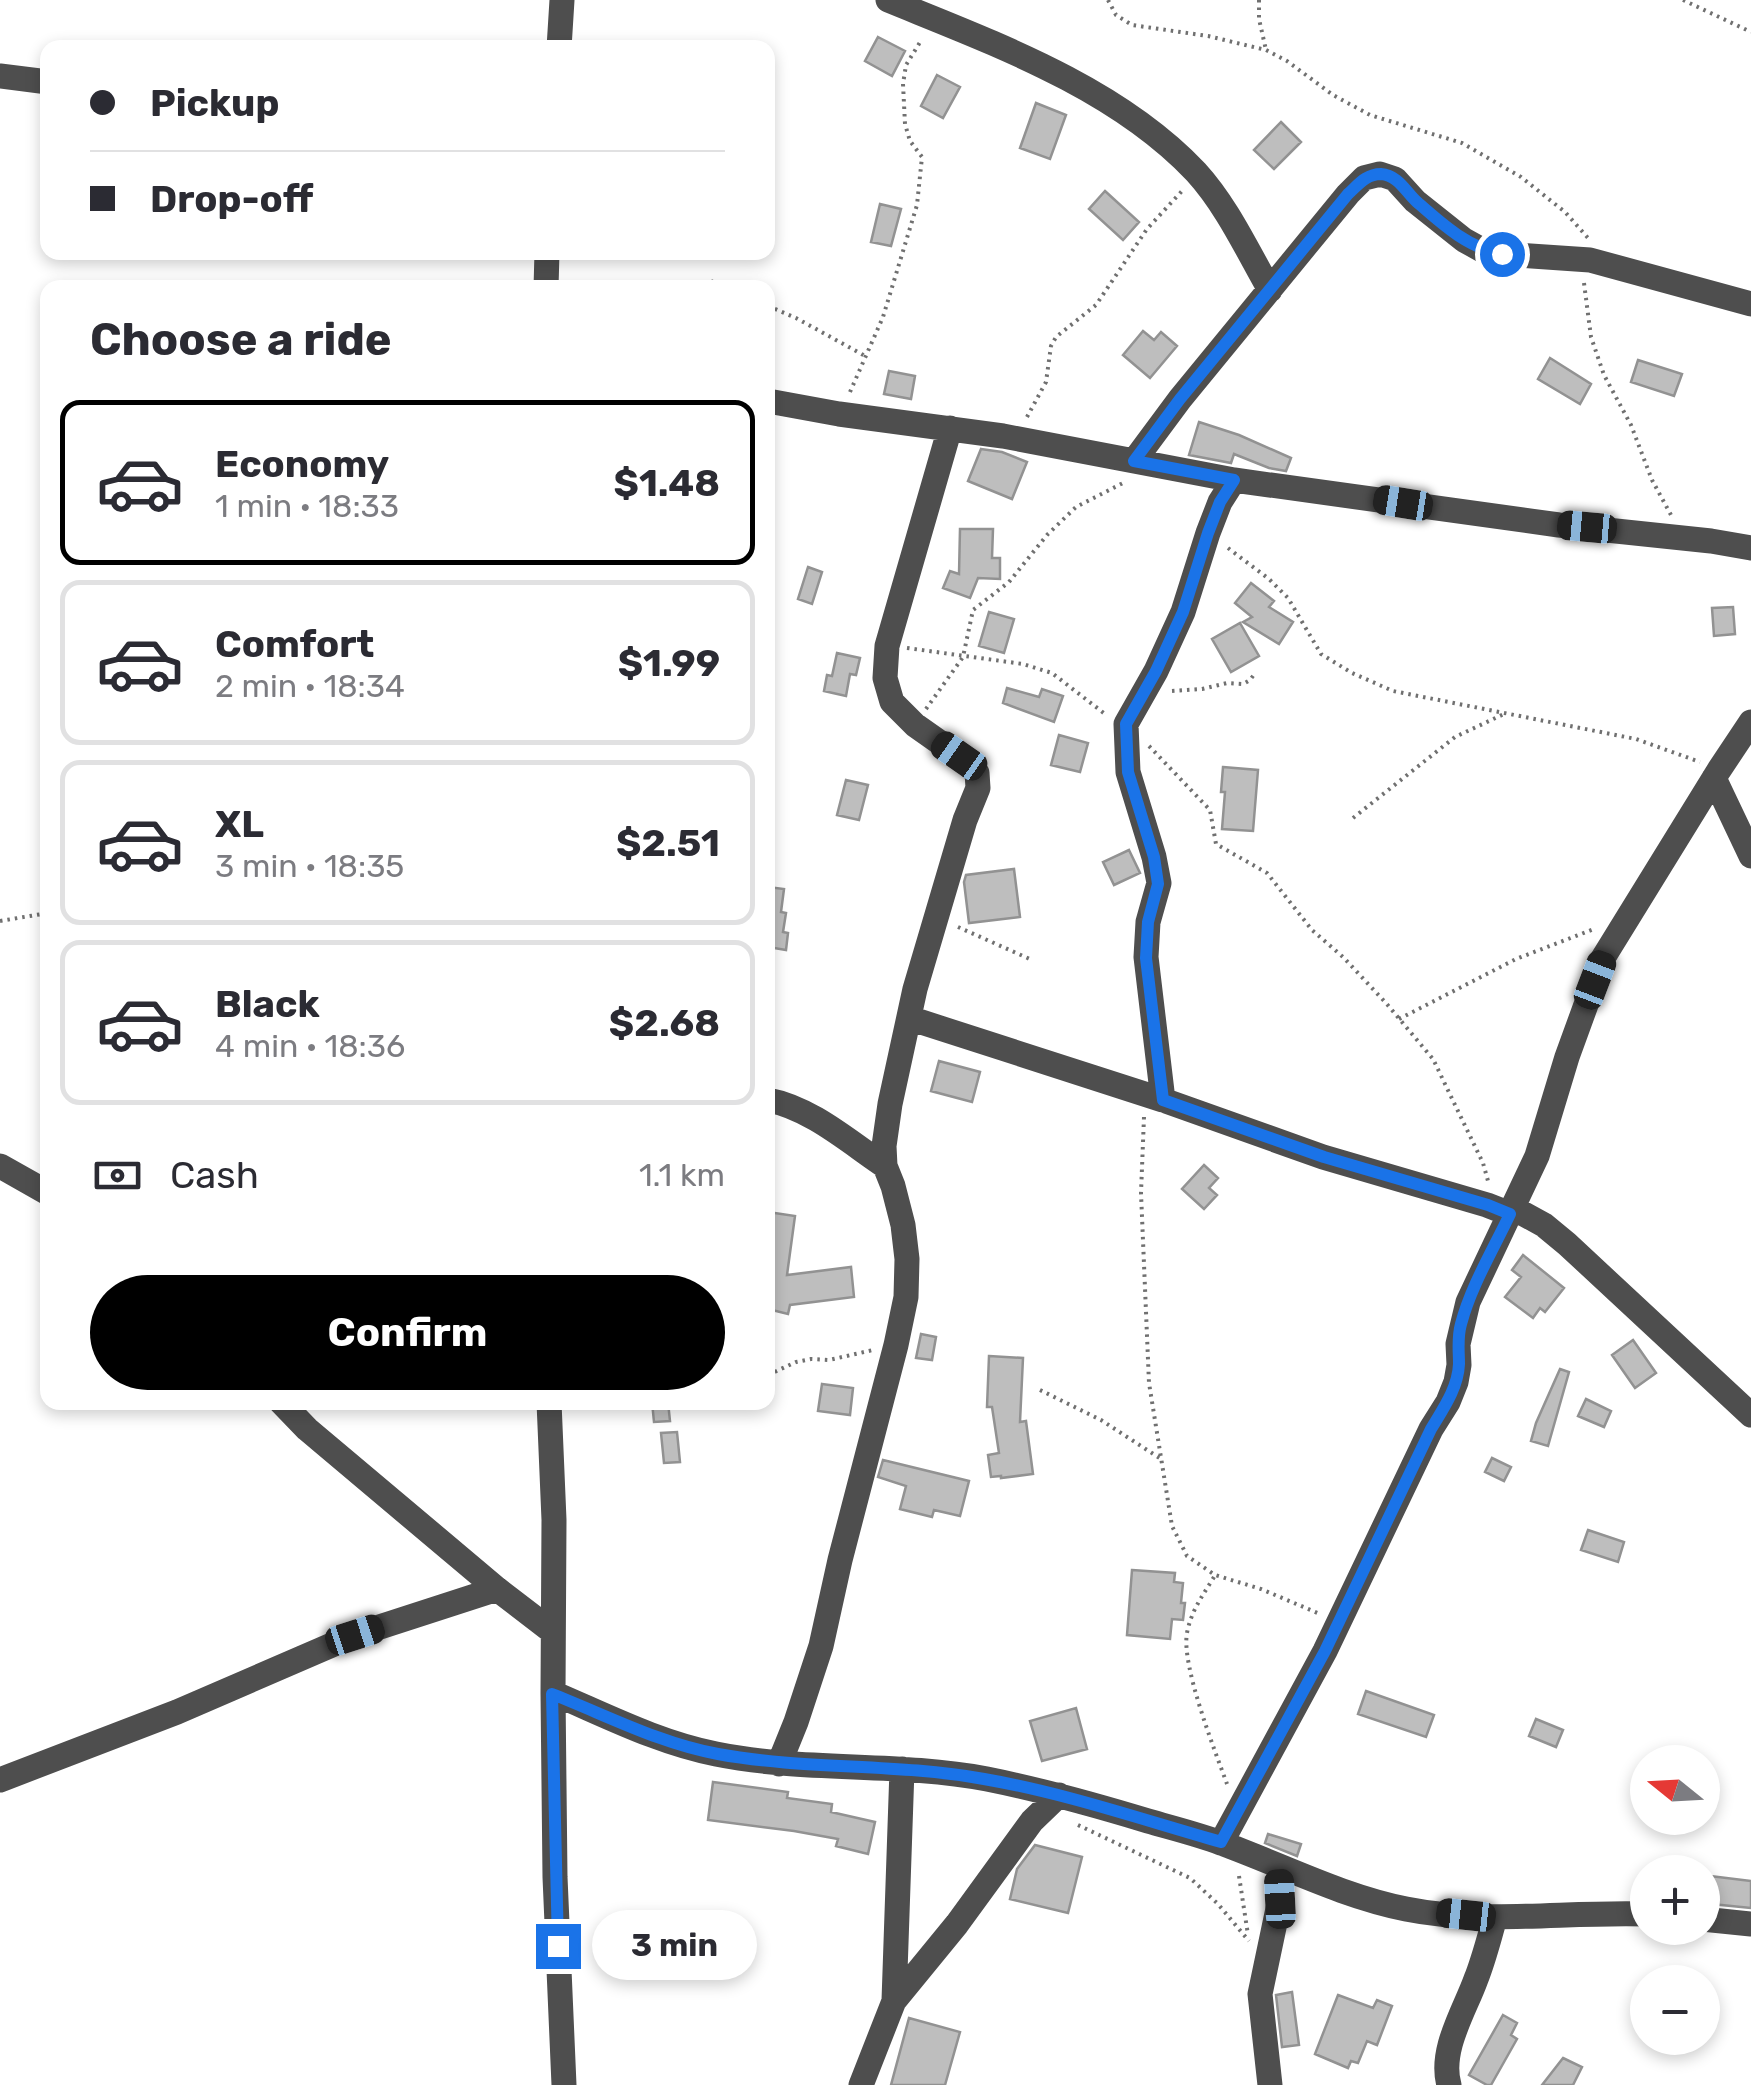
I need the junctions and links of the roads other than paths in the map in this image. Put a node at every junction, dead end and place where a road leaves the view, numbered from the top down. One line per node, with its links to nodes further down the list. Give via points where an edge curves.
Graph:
1 (562, 0): 3 (street)
2 (888, 0): 6 (street, via 1040,65 1112,104 1172,149 1226,211)
3 (560, 40)
4 (0, 76): 5 (street)
5 (40, 81)
6 (1270, 290): 7 (street, via 1348,194 1364,178 1380,174 1482,250 1581,259); 10 (street, via 1180,399)
7 (1751, 304)
8 (775, 402): 9 (street)
9 (950, 428): 10 (street); 16 (street, via 887,646 885,678 892,702 977,773 978,788)
10 (1146, 463): 11 (street)
11 (1234, 480): 12 (street); 17 (street, via 1208,533 1183,612 1126,727 1128,772 1158,884 1146,958)
12 (1751, 548)
13 (1751, 722): 14 (street)
14 (1716, 774): 15 (street); 22 (street, via 1603,958 1537,1156)
15 (1751, 856)
16 (909, 1018): 17 (street); 20 (street)
17 (1154, 1097): 22 (street, via 1324,1157)
18 (775, 1102): 20 (street, via 817,1120)
19 (0, 1166): 21 (street)
20 (885, 1166): 29 (street, via 902,1225 906,1297 821,1646)
21 (40, 1188)
22 (1503, 1209): 25 (street, via 1567,1244); 33 (street, via 1461,1324 1452,1392 1237,1812)
23 (289, 1410): 26 (street)
24 (549, 1410): 27 (street)
25 (1751, 1415)
26 (497, 1589): 27 (street); 31 (street, via 355,1635)
27 (553, 1632): 28 (street)
28 (552, 1694): 29 (street, via 713,1754); 40 (street)
29 (779, 1764): 30 (street)
30 (902, 1768): 32 (street); 39 (street)
31 (0, 1780)
32 (1059, 1795): 33 (street); 39 (street)
33 (1228, 1846): 34 (street)
34 (1278, 1866): 36 (street, via 1406,1910); 42 (street, via 1280,1899 1260,1994)
35 (1630, 1914): 36 (street)
36 (1495, 1918): 43 (street, via 1449,2052)
37 (1720, 1921): 38 (street)
38 (1751, 1924)
39 (894, 2001): 41 (street)
40 (564, 2085)
41 (861, 2085)
42 (1270, 2085)
43 (1448, 2085)

